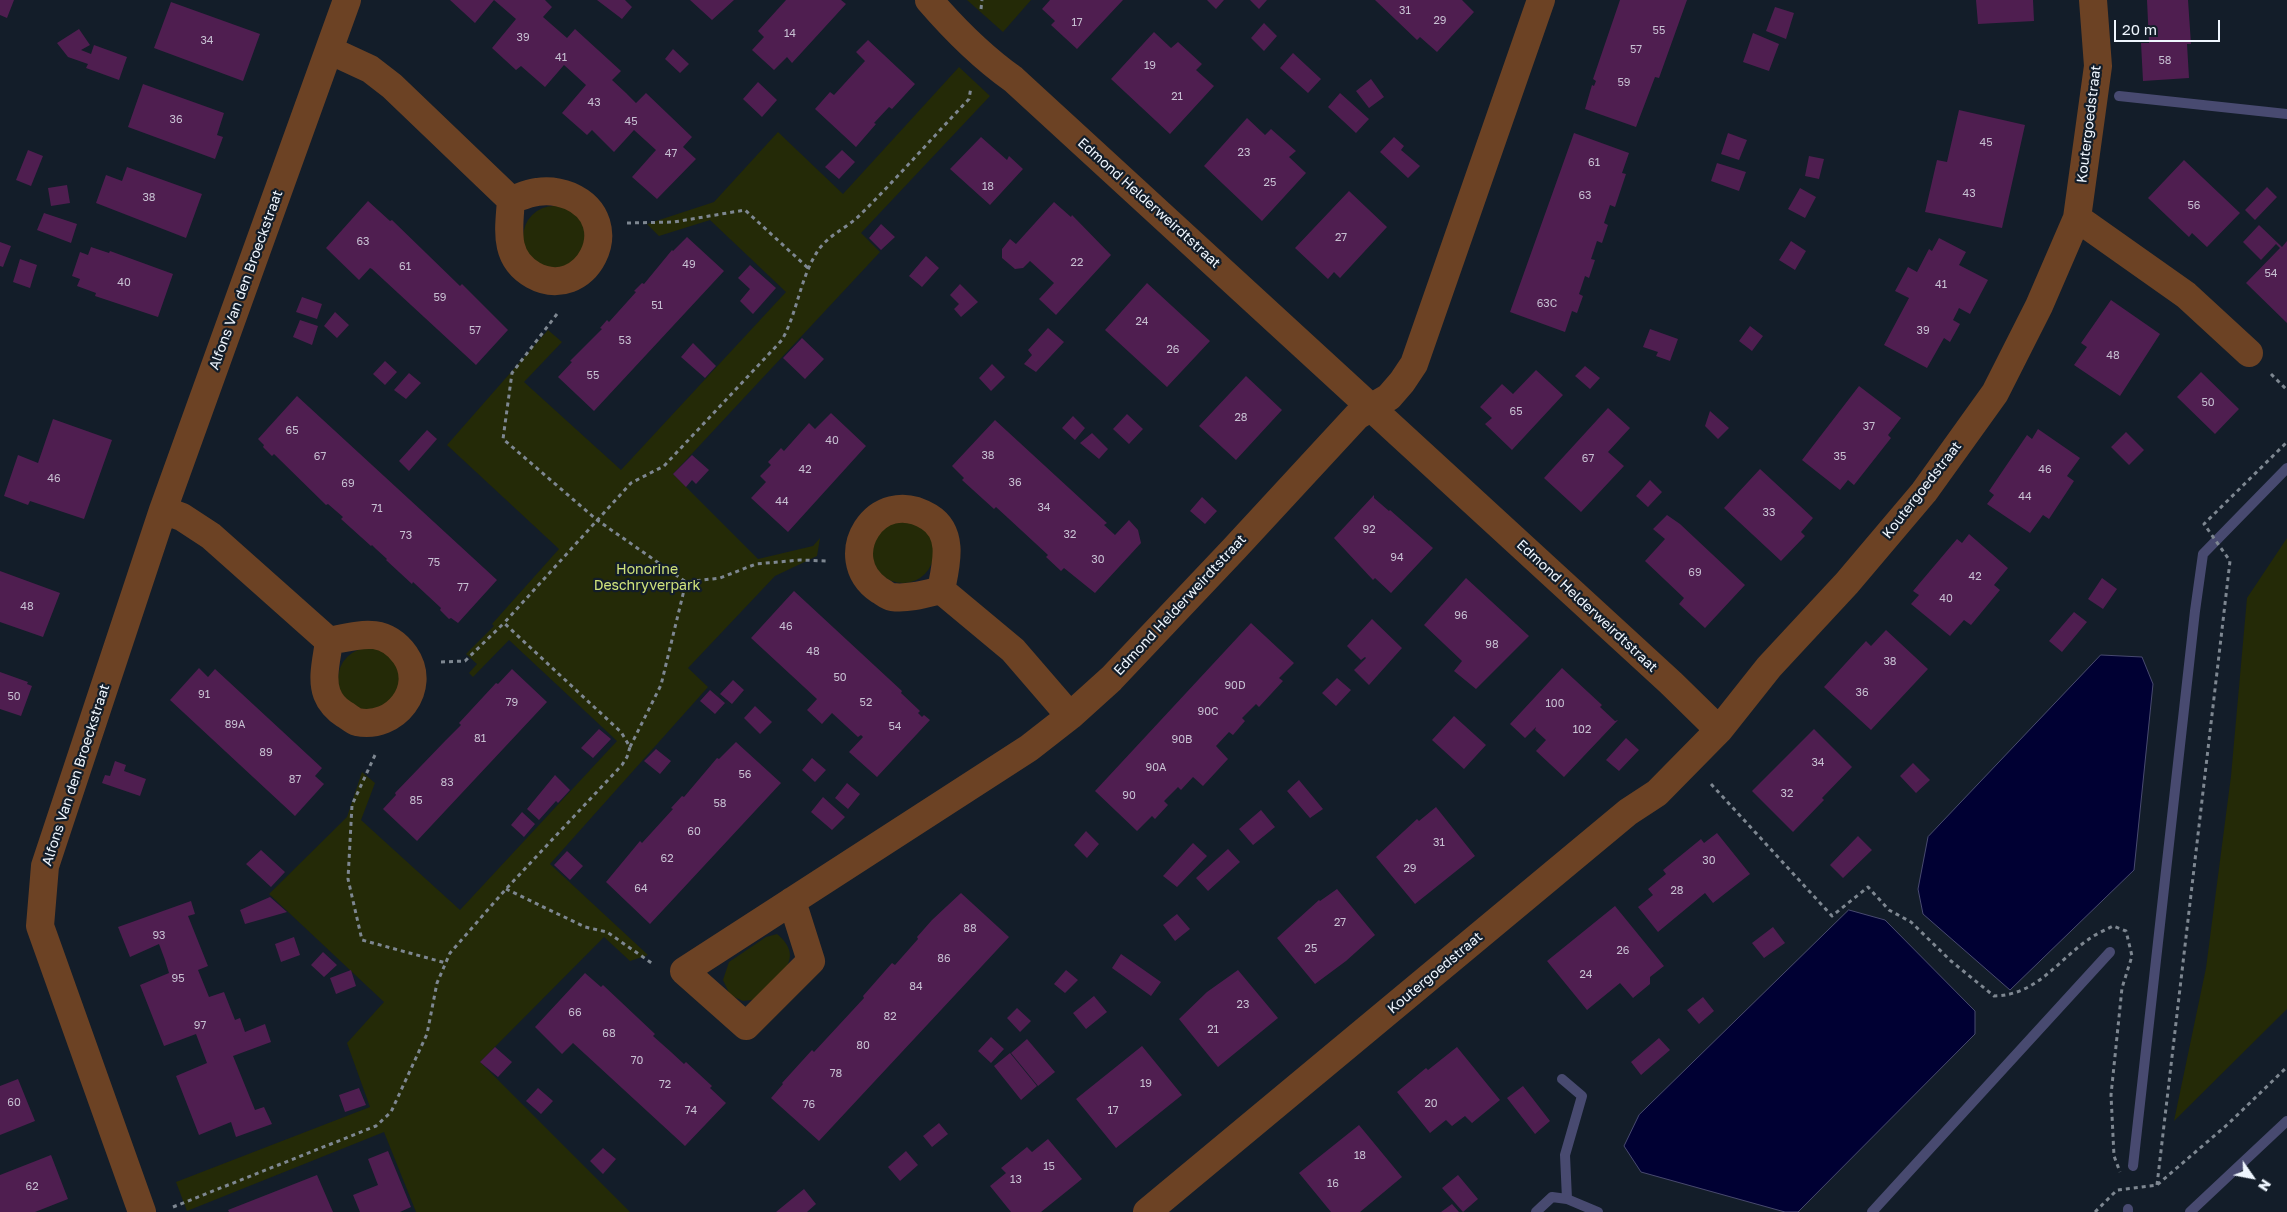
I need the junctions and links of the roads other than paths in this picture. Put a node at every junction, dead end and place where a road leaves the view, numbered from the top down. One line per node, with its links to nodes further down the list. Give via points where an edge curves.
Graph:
1 (347, 0): 5 (street, Alfons Van den Broeckstraat)
2 (928, 0): 9 (street, Edmond Helderweirdtstraat, via 949,24 1014,79)
3 (1541, 0): 9 (street, Edmond Helderweirdtstraat, via 1414,364 1389,397)
4 (2093, 0): 7 (street, Koutergoedstraat, via 2098,66)
5 (329, 50): 6 (street, via 370,69 392,86); 10 (street, Alfons Van den Broeckstraat)
6 (511, 200): 6 (street, via 508,242 516,260 526,271 546,282 568,280 588,265 599,243 596,221 584,202 560,192 537,191)
7 (2077, 218): 8 (street, via 2186,295); 14 (street, Koutergoedstraat, via 2039,306 1995,393 1924,492 1847,583 1769,667)
8 (2249, 353)
9 (1371, 406): 13 (street, Edmond Helderweirdtstraat, via 1357,416 1111,679); 14 (street, Edmond Helderweirdtstraat)
10 (164, 510): 12 (street, via 182,517 211,536); 16 (street, Alfons Van den Broeckstraat, via 45,866 40,926)
11 (941, 590): 11 (street, via 948,558 946,538 934,520 917,510 894,508 877,516 861,537 859,562 870,584 890,597 912,597); 13 (street, via 1013,650)
12 (329, 641): 12 (street, via 324,678 327,695 338,710 356,722 383,721 403,707 414,686 410,663 397,644 378,634)
13 (1070, 716): 15 (street, Edmond Helderweirdtstraat, via 1029,748)
14 (1719, 730): 17 (street, Koutergoedstraat, via 1656,793 1628,812)
15 (792, 901): 15 (street, Edmond Helderweirdtstraat, via 684,971 746,1026 811,961)
16 (142, 1212)
17 (1147, 1212)

